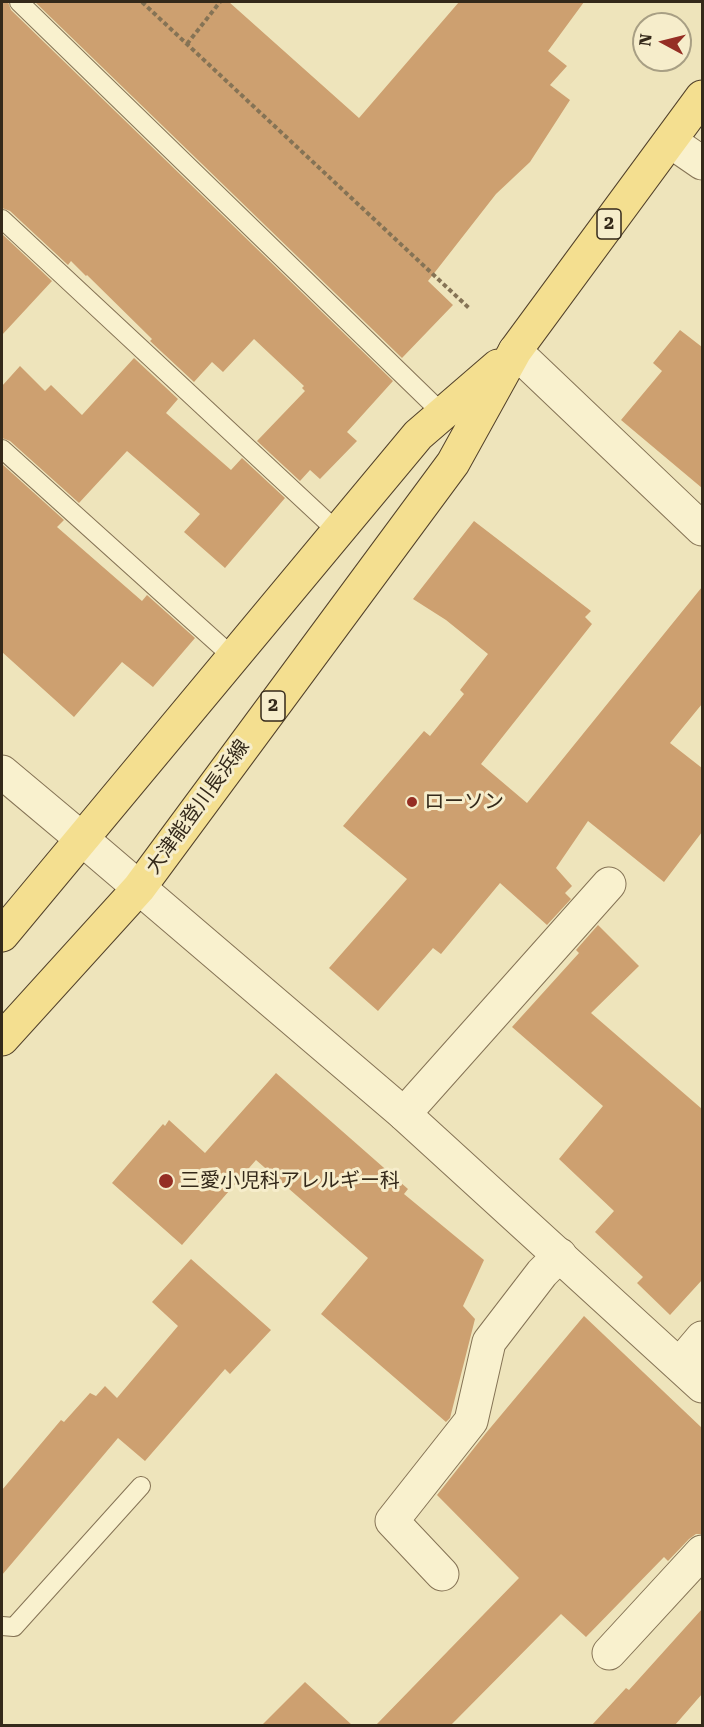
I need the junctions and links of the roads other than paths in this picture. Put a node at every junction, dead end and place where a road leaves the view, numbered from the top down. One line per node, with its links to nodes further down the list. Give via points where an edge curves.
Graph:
1 (19, 2): 7 (lane)
2 (702, 97): 3 (main road, 大津能登川長浜線 / 2)
3 (670, 141): 4 (street); 6 (main road, 大津能登川長浜線 / 2)
4 (702, 162)
5 (2, 219): 10 (lane)
6 (515, 351): 7 (main road, 大津能登川長浜線 / 2); 9 (street); 15 (main road, 大津能登川長浜線 / 2, via 453,464)
7 (443, 414): 10 (main road, 大津能登川長浜線 / 2, via 418,435)
8 (2, 449): 11 (lane)
9 (702, 529)
10 (338, 532): 11 (main road, 大津能登川長浜線 / 2)
11 (233, 657): 13 (main road, 大津能登川長浜線 / 2)
12 (2, 772): 13 (street)
13 (82, 839): 15 (street); 16 (main road, 大津能登川長浜線 / 2)
14 (609, 884): 18 (street)
15 (139, 888): 17 (main road, 大津能登川長浜線 / 2); 18 (street)
16 (2, 934)
17 (2, 1039)
18 (404, 1114): 19 (street)
19 (560, 1255): 21 (street); 24 (street, via 489,1342 471,1421 392,1521)
20 (702, 1338): 21 (street)
21 (691, 1375)
22 (141, 1486): 25 (lane, via 14,1627)
23 (702, 1552): 26 (street)
24 (442, 1574)
25 (2, 1626)
26 (609, 1653)

